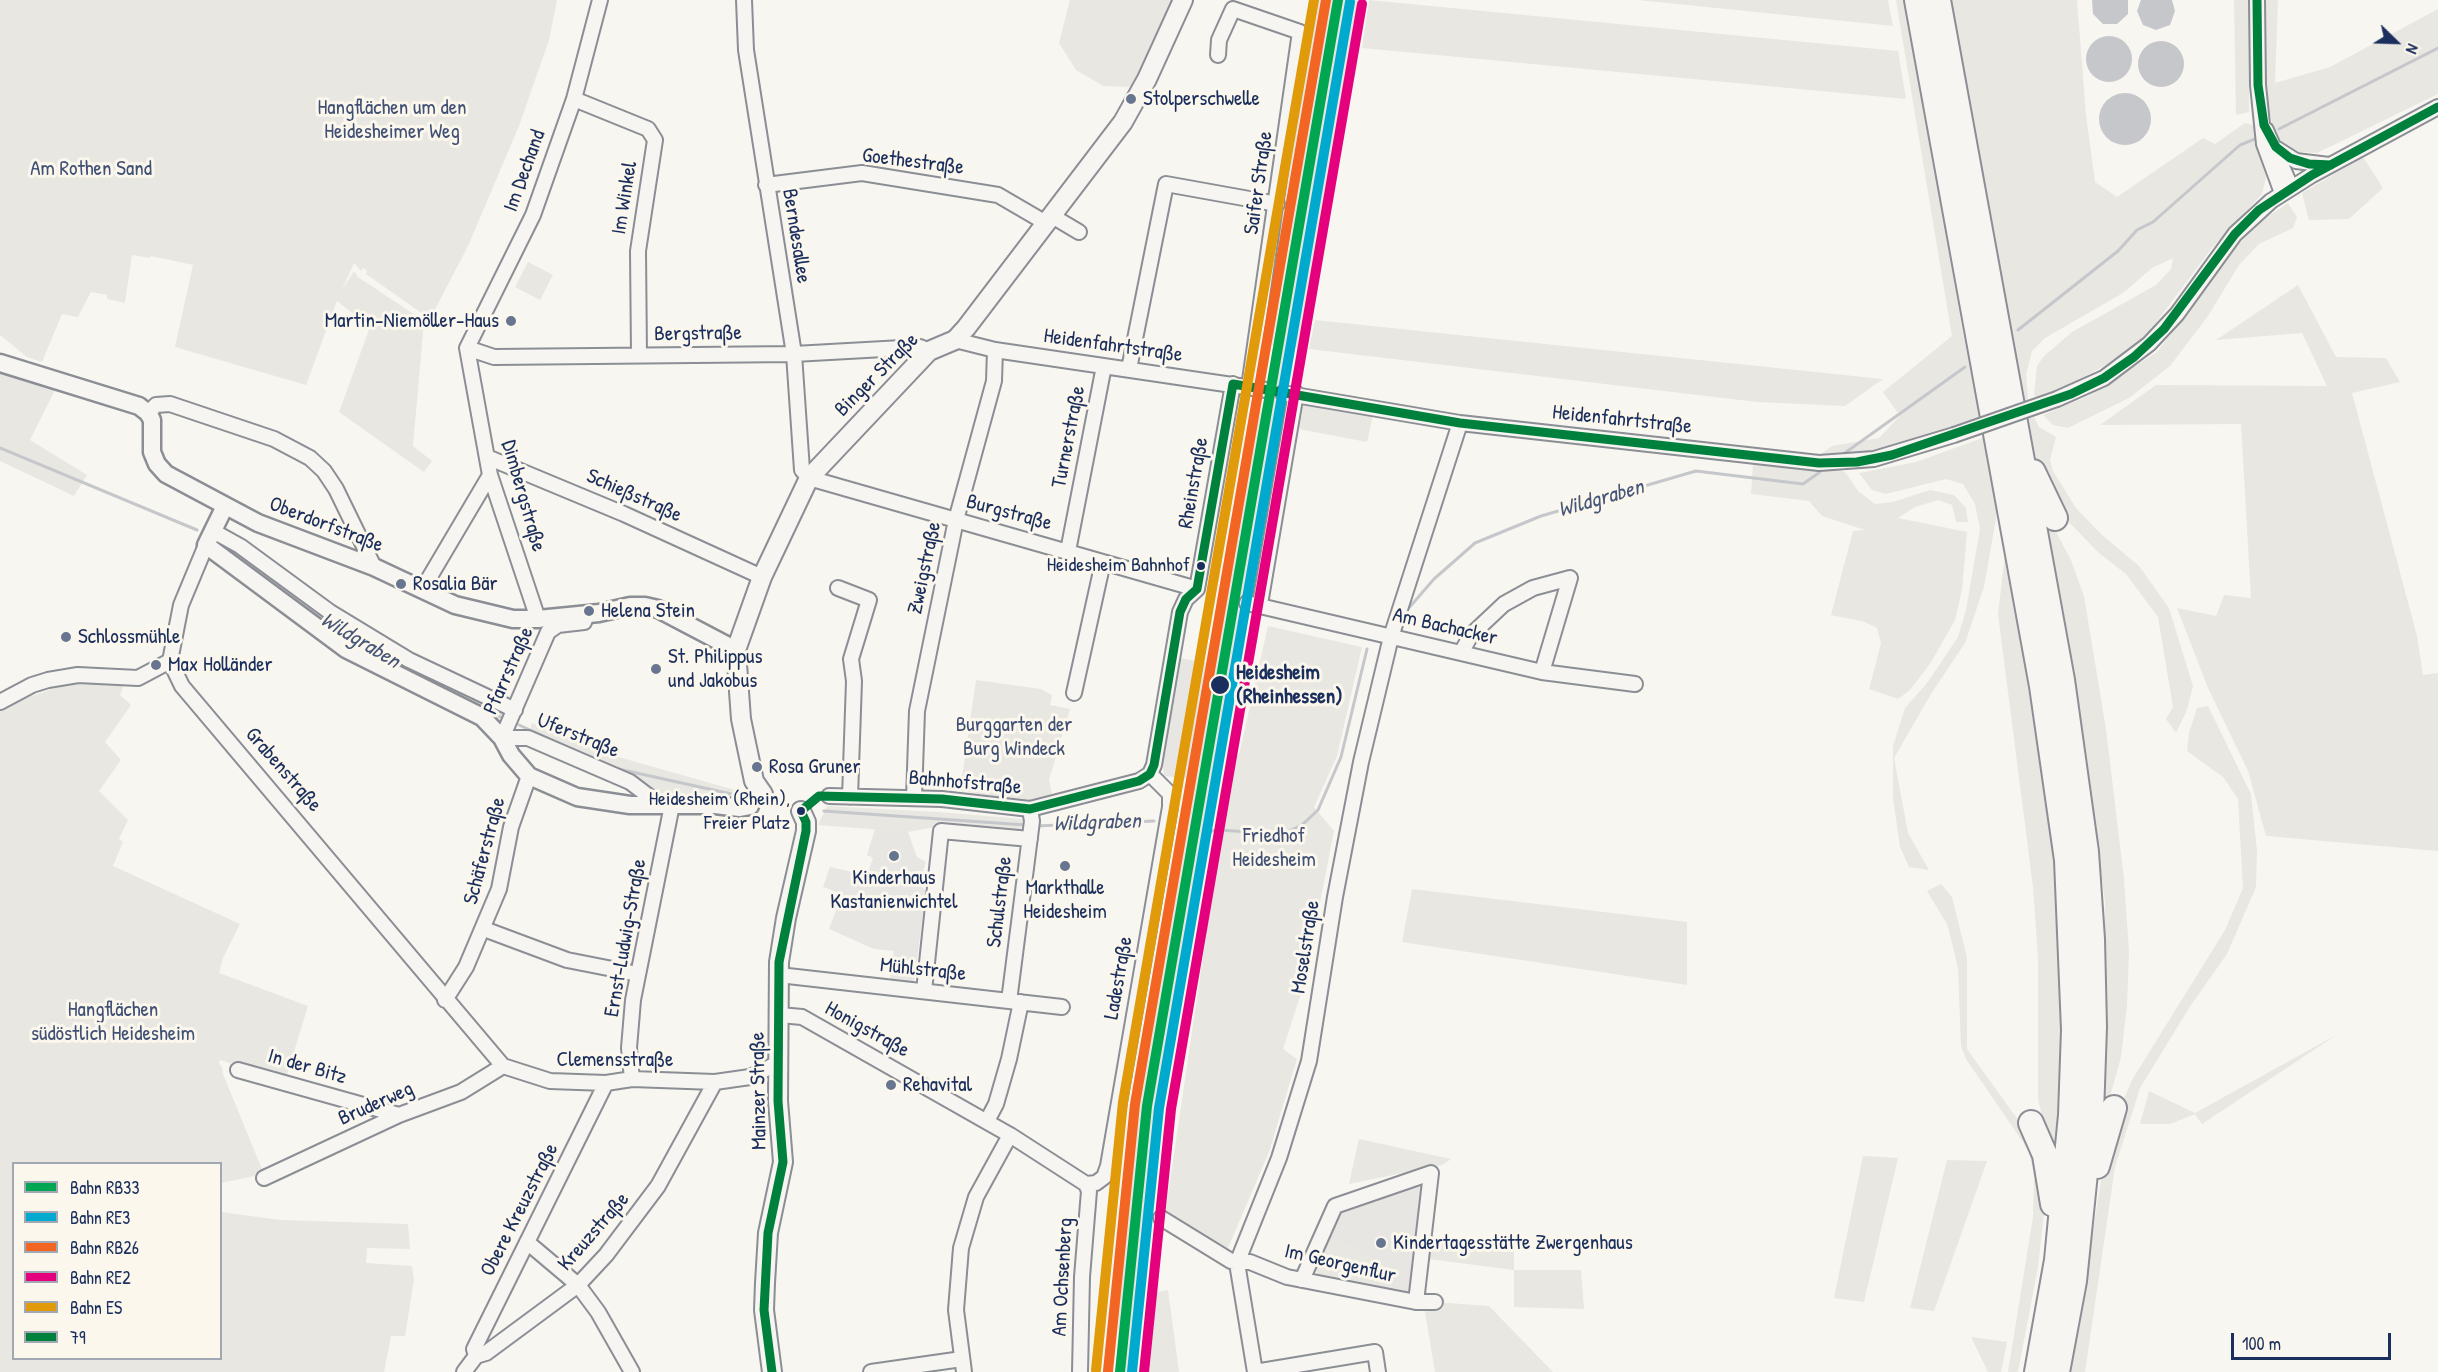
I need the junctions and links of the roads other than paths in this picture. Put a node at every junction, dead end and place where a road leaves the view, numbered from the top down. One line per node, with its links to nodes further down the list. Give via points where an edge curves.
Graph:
1 (600, 0): 8 (street, Im Dechand)
2 (744, 0): 13 (street, Berndesallee, via 746,50)
3 (1183, 0): 16 (main road, Binger Straße, via 1124,122)
4 (1917, 0): 36 (highway)
5 (1938, 0): 32 (highway)
6 (2257, 0): 10 (street)
7 (1218, 55): 15 (street, Saifer Straße, via 1219,40 1233,9 1300,32)
8 (574, 99): 19 (street, Im Dechand, via 534,215); 23 (street, Im Winkel, via 648,129 655,140 638,251)
9 (2438, 107): 12 (street, Heidenfahrtstraße)
10 (2261, 114): 11 (street); 14 (street, via 2267,155)
11 (2276, 147): 12 (street, via 2296,160); 14 (street)
12 (2331, 165): 14 (street, Heidenfahrtstraße)
13 (766, 185): 16 (street, Goethestraße, via 862,173 998,195); 22 (street, Berndesallee)
14 (2287, 190): 31 (street, Heidenfahrtstraße, bridge, via 2235,234 2177,314 2150,344 2104,378 2057,399 1874,459 1819,463)
15 (1277, 204): 26 (street, via 1166,184); 28 (street, Saifer Straße)
16 (1049, 219): 17 (street, Goethestraße); 18 (main road, Binger Straße)
17 (1079, 231)
18 (955, 340): 20 (street, Heidenfahrtstraße); 21 (main road, Binger Straße)
19 (467, 348): 23 (street, Bergstraße, via 494,357); 33 (street, Dimbergstraße)
20 (995, 350): 25 (street, Heidenfahrtstraße); 39 (street, Zweigstraße, via 994,381)
21 (929, 351): 22 (street, Bergstraße, via 920,348); 35 (main road, Binger Straße)
22 (794, 354): 23 (street, Bergstraße); 35 (street, Berndesallee, via 802,470)
23 (639, 355)
24 (0, 363): 30 (street, via 139,406)
25 (1104, 366): 26 (street, Heidenfahrtstraße); 42 (street, Turnerstraße)
26 (1129, 369): 27 (street, Heidenfahrtstraße)
27 (1233, 384): 28 (street, Heidenfahrtstraße); 47 (street, Rheinstraße)
28 (1249, 387): 29 (street, Heidenfahrtstraße)
29 (1266, 390)
30 (148, 413): 37 (street, Oberdorfstraße, via 157,464 166,474); 44 (street, via 159,403 181,408 274,439 320,467 350,514)
31 (1460, 423): 49 (street, Heidenfahrtstraße, via 1290,393); 52 (street, Moselstraße)
32 (2018, 434): 38 (highway); 92 (highway, via 2073,744 2086,852 2094,1027)
33 (488, 457): 34 (street, Dimbergstraße); 45 (street, Schießstraße)
34 (490, 476): 48 (street); 51 (street, Dimbergstraße)
35 (809, 478): 39 (street, Burgstraße); 45 (main road, Binger Straße)
36 (2007, 494): 40 (highway); 95 (highway, via 2056,772 2068,881 2074,1030 2071,1115)
37 (225, 506): 41 (street); 44 (street, Oberdorfstraße, via 258,524)
38 (2055, 518)
39 (956, 520): 42 (street, Burgstraße); 66 (street, Zweigstraße, via 917,711)
40 (2002, 524)
41 (210, 538): 55 (street, via 181,605); 60 (street, Uferstraße, via 240,546 330,612 409,660); 61 (street, via 346,649 471,710)
42 (1068, 551): 43 (street, Burgstraße)
43 (1103, 562): 47 (street, Burgstraße); 58 (street)
44 (374, 567): 48 (street, Oberdorfstraße)
45 (762, 576): 53 (main road, Binger Straße)
46 (838, 588): 65 (street, via 869,600 851,659 854,681)
47 (1197, 589): 62 (street, via 1180,612)
48 (422, 590): 51 (street, Oberdorfstraße, via 455,604 513,619)
49 (1254, 604): 52 (street, Am Bachacker)
50 (587, 614): 51 (street, Oberdorfstraße); 53 (street, Oberdorfstraße, via 630,606 658,609); 60 (street, Pfarrstraße, via 584,622 558,625 548,632)
51 (538, 620)
52 (1391, 637): 54 (street, Am Bachacker); 96 (street, Moselstraße, via 1358,773 1309,1061 1279,1158)
53 (736, 650): 67 (main road, Binger Straße, via 741,719)
54 (1461, 653): 56 (street, Am Bachacker); 56 (street, via 1471,635 1504,604 1533,588 1570,578)
55 (170, 661): 59 (street, via 138,678 56,678 32,685); 75 (street, Grabenstraße, via 182,686)
56 (1542, 672): 57 (street, Am Bachacker)
57 (1635, 684)
58 (1074, 693)
59 (0, 702)
60 (515, 710): 61 (street, Pfarrstraße)
61 (502, 738): 63 (street); 68 (street, Uferstraße, via 538,742 630,782)
62 (1150, 774): 70 (street, Bahnhofstraße); 91 (street, Ladestraße, via 1170,794 1170,807 1108,1166 1104,1178)
63 (529, 776): 68 (street, via 577,797 630,805); 71 (street, Schäferstraße, via 511,826 499,889)
64 (829, 796): 65 (street, Bahnhofstraße)
65 (850, 797): 66 (street, Bahnhofstraße)
66 (914, 798): 70 (street, Bahnhofstraße)
67 (757, 800): 68 (street, via 740,808)
68 (666, 805): 72 (street, Ernst-Ludwig-Straße)
69 (801, 811): 73 (main road, Mainzer Straße, via 806,831 782,941)
70 (1031, 825): 74 (street, Bahnhofstraße, via 940,831); 76 (street, Schulstraße)
71 (484, 929): 72 (street, via 567,960); 75 (street, Schäferstraße)
72 (638, 974): 82 (street, Ernst-Ludwig-Straße, via 629,1048)
73 (779, 975): 74 (street, Mühlstraße); 78 (main road, Mainzer Straße)
74 (924, 992): 76 (street, Mühlstraße)
75 (445, 1000): 80 (street)
76 (1014, 1002): 77 (street, Mühlstraße); 87 (street, Schulstraße, via 1009,1059)
77 (1062, 1007)
78 (780, 1015): 79 (main road, Mainzer Straße); 87 (street, Honigstraße, via 802,1017)
79 (776, 1065): 83 (street, Clemensstraße, via 750,1077); 106 (main road, Mainzer Straße, via 783,1162 768,1233 764,1310)
80 (503, 1066): 84 (street, Clemensstraße, via 550,1081); 86 (street, Bruderweg, via 461,1092)
81 (238, 1070): 86 (street, In der Bitz)
82 (632, 1079): 83 (street, Clemensstraße); 84 (street, Clemensstraße)
83 (715, 1082): 98 (street, Kreuzstraße, via 658,1186 613,1247)
84 (606, 1083): 94 (street, Obere Kreuzstraße)
85 (2114, 1108): 92 (highway)
86 (399, 1114): 90 (street, Bruderweg)
87 (987, 1121): 89 (street, Honigstraße)
88 (2031, 1123): 95 (highway, via 2050,1178)
89 (1010, 1135): 91 (street, Honigstraße); 103 (street, via 976,1197 961,1248 956,1310)
90 (264, 1178)
91 (1086, 1184): 108 (street, Am Ochsenberg, via 1089,1191)
92 (2084, 1202): 113 (highway)
93 (1161, 1218): 96 (street)
94 (527, 1242): 98 (street); 101 (street, Obere Kreuzstraße, via 474,1349)
95 (2057, 1260): 112 (highway)
96 (1237, 1263): 97 (street, Im Georgenflur, via 1250,1262); 109 (street)
97 (1302, 1280): 99 (street, Im Georgenflur); 99 (street, via 1335,1206 1431,1173)
98 (578, 1285): 101 (street, Kreuzstraße, via 486,1353); 105 (street)
99 (1416, 1302): 100 (street, Im Georgenflur)
100 (1435, 1302)
101 (476, 1356): 104 (street, Kreuzstraße)
102 (1344, 1357): 109 (street); 110 (street); 111 (street, via 1375,1352)
103 (963, 1366): 107 (street)
104 (464, 1372)
105 (632, 1372)
106 (772, 1372)
107 (871, 1372)
108 (1080, 1372)
109 (1255, 1372)
110 (1347, 1372)
111 (1378, 1372)
112 (2037, 1372)
113 (2057, 1372)

